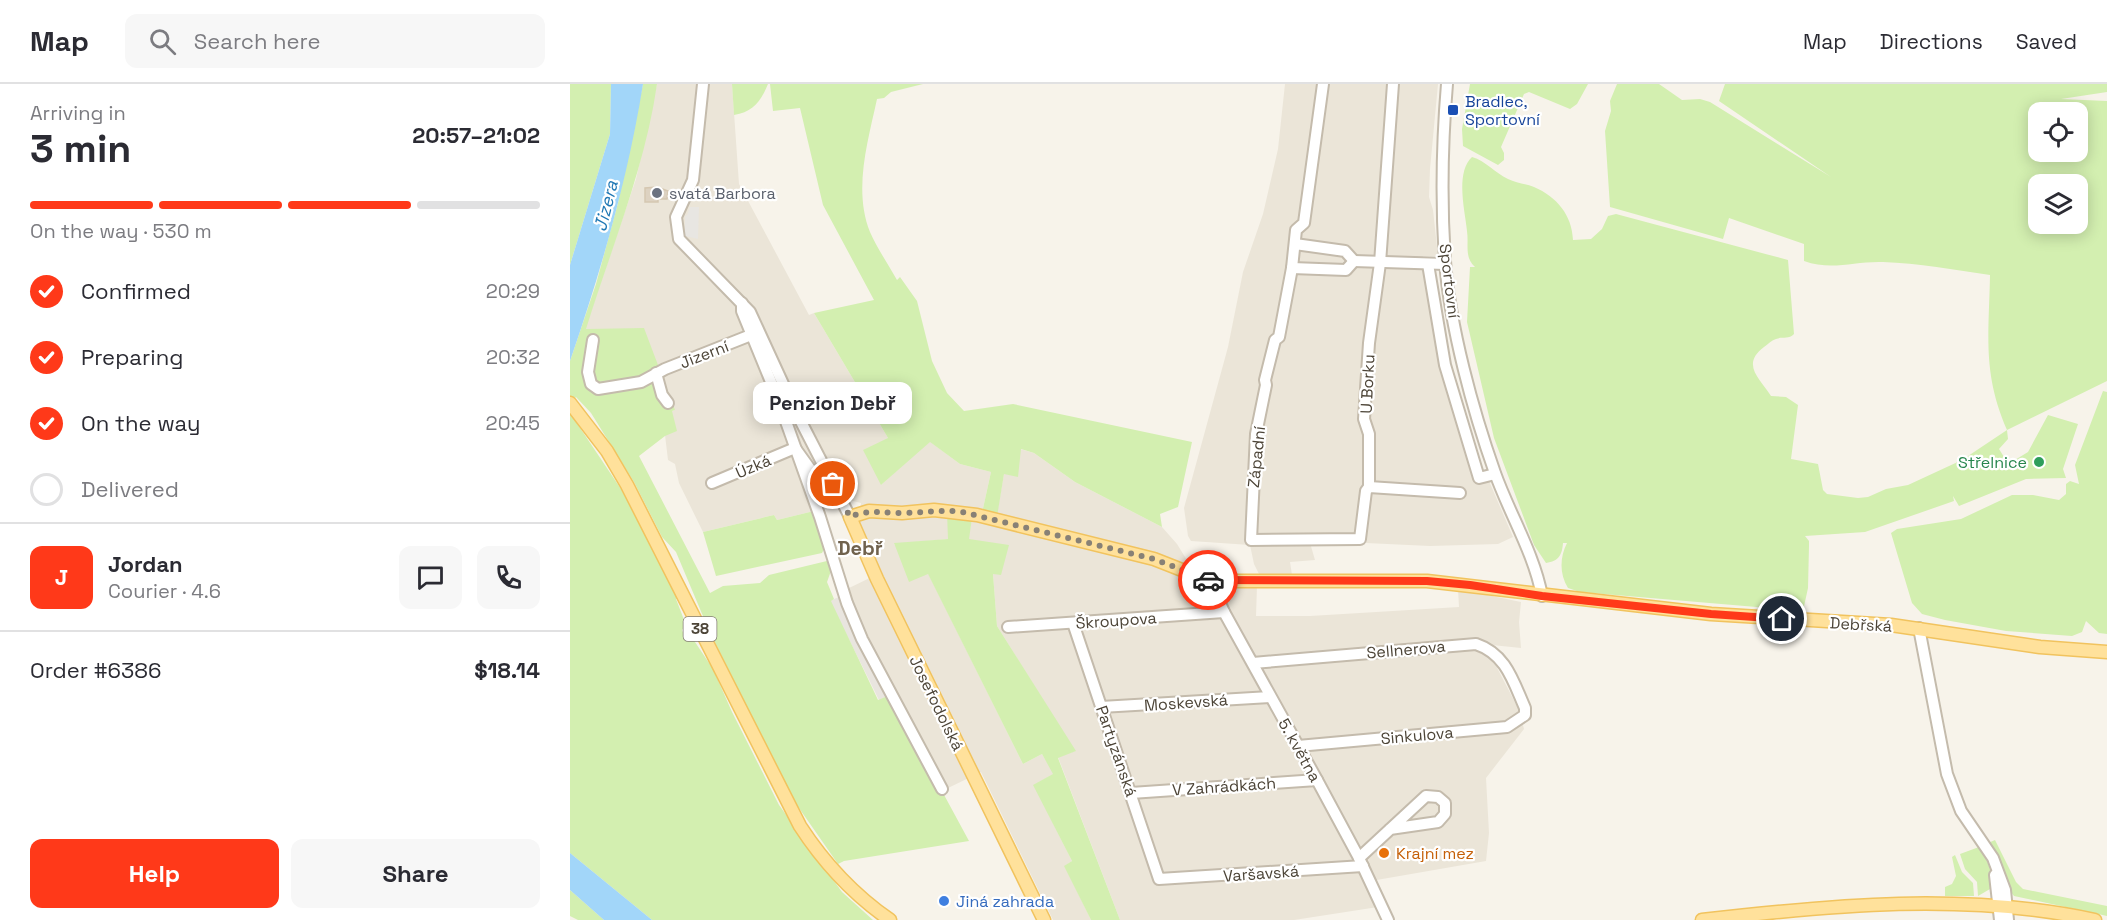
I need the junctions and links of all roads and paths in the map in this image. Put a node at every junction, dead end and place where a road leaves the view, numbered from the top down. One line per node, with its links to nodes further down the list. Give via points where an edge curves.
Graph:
1 (703, 84): 11 (street, Josefodolská, via 693,180 677,211 676,225 683,245)
2 (1323, 84): 5 (street, Západní, via 1304,223 1296,230)
3 (1394, 84): 7 (street, U Borku)
4 (1447, 84): 9 (street, Sportovní, via 1442,145)
5 (1295, 244): 6 (street, via 1345,251); 10 (street, Západní)
6 (1354, 261): 7 (street); 10 (street, via 1346,270)
7 (1380, 263): 8 (street); 21 (street, U Borku, via 1364,419 1369,434)
8 (1428, 264): 9 (street); 18 (street, Sportovní, via 1445,365 1479,478)
9 (1445, 264): 18 (street, Sportovní, via 1461,356)
10 (1292, 268): 24 (street, Západní, via 1256,434 1251,540)
11 (742, 303): 12 (street, Josefodolská); 20 (street, Josefodolská, via 761,332)
12 (752, 336): 14 (street, Jizerní); 17 (street, Josefodolská)
13 (593, 340): 14 (street, Jizerní, via 588,372 591,384 598,389 641,382)
14 (656, 373): 16 (street)
15 (570, 403): 44 (main road, 38, via 627,485 800,826 844,881)
16 (668, 403)
17 (795, 448): 19 (street, Úzká); 20 (street, Josefodolská, via 822,484); 38 (street, Josefodolská, via 862,639)
18 (1495, 474): 26 (street, Sportovní, via 1533,562)
19 (712, 483)
20 (833, 484): 23 (street, Josefodolská)
21 (1370, 487): 22 (street); 24 (street, U Borku, via 1366,491)
22 (1460, 493)
23 (850, 517): 25 (main road, via 868,512 934,510 977,515 1154,559); 45 (main road, Josefodolská)
24 (1360, 539)
25 (1210, 581): 26 (main road, Debřská, via 1427,581); 27 (street, 5. května)
26 (1542, 596): 30 (main road, Debřská, via 1711,614)
27 (1224, 612): 28 (street, Škroupova); 32 (street, 5. května)
28 (1073, 623): 29 (street, Škroupova); 34 (street, Partyzánská)
29 (1008, 627)
30 (1919, 628): 31 (main road, Debřská, via 2029,646); 43 (street, via 1947,774 1961,811 1986,849)
31 (2107, 652)
32 (1253, 663): 33 (street, 5. května); 35 (street, Sellnerova, via 1476,644 1502,659)
33 (1270, 697): 34 (street, Moskevská); 36 (street, 5. května)
34 (1101, 707): 39 (street, Partyzánská)
35 (1525, 708): 36 (street, Sinkulova, via 1525,715 1507,727)
36 (1298, 746): 37 (street, 5. května)
37 (1317, 780): 39 (street, V Zahrádkách); 41 (street, 5. května)
38 (942, 789)
39 (1131, 793): 42 (street, Partyzánská)
40 (1390, 829): 40 (street, via 1426,796 1438,797 1445,803 1445,814 1438,822); 41 (street)
41 (1361, 862): 42 (street, Varšavská); 46 (street, 5. května)
42 (1159, 879)
43 (2005, 911): 47 (main road, via 1935,903 1863,905); 48 (street); 49 (main road)
44 (890, 920)
45 (1044, 920)
46 (1388, 920)
47 (1702, 920)
48 (2000, 920)
49 (2095, 920)

